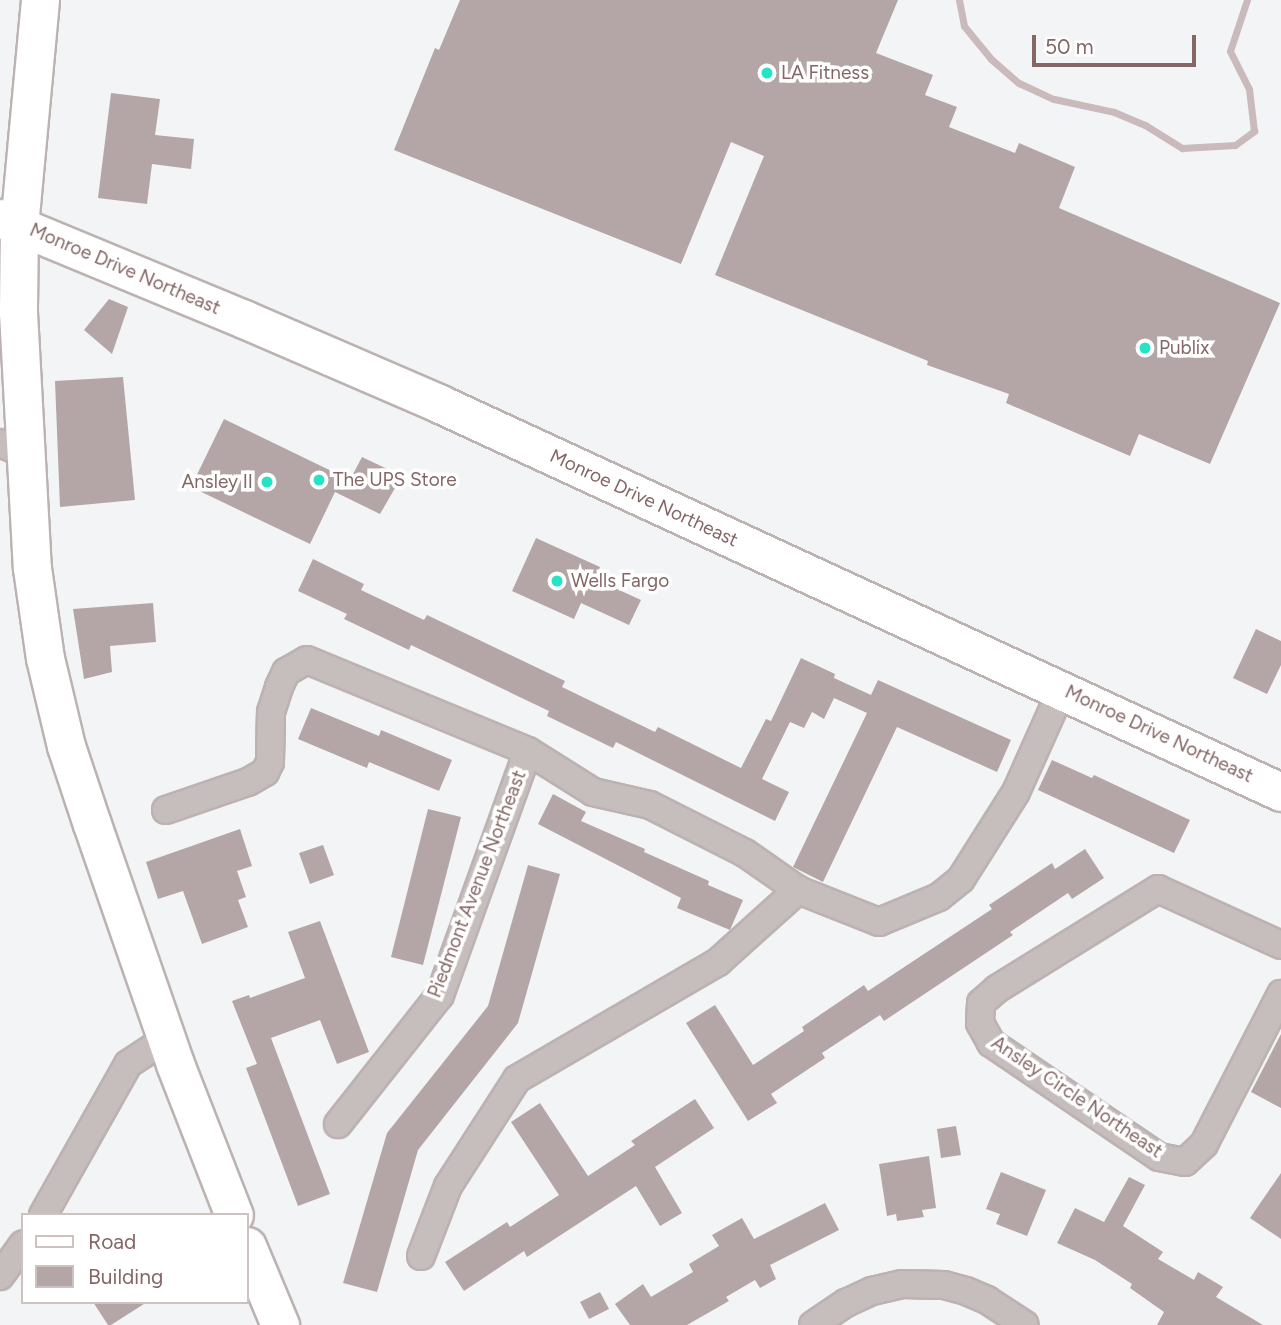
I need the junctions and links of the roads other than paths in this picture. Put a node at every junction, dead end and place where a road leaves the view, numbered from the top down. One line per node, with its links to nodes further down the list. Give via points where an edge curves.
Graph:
1 (40, 0): 2 (main road)
2 (9, 221): 3 (main road, via 18,312); 4 (main road, Monroe Drive Northeast, via 440,404)
3 (12, 449): 11 (main road, via 44,658 66,746)
4 (1062, 689): 6 (main road, Monroe Drive Northeast); 8 (street, via 1016,792 961,879 939,897 879,922)
5 (528, 751): 7 (street, Piedmont Avenue Northeast, via 307,660 286,672 279,687 271,712 270,762 265,772); 8 (street, via 593,792 650,806 745,853); 12 (street, Piedmont Avenue Northeast, via 440,995)
6 (1281, 792)
7 (166, 810)
8 (798, 890): 17 (street, via 718,962 517,1079 448,1186)
9 (1281, 945): 10 (street, Ansley Circle Northeast, via 1158,889 997,989 981,1003 980,1023 991,1043 1159,1157 1185,1162 1204,1144)
10 (1281, 995)
11 (166, 1039): 13 (street, via 128,1064); 14 (main road)
12 (338, 1124)
13 (44, 1213)
14 (233, 1213)
15 (21, 1247): 18 (street)
16 (248, 1248): 19 (main road)
17 (421, 1256)
18 (0, 1276)
19 (280, 1325)
20 (813, 1325): 21 (street, via 863,1294 902,1284 944,1285 966,1291)
21 (1025, 1325)

